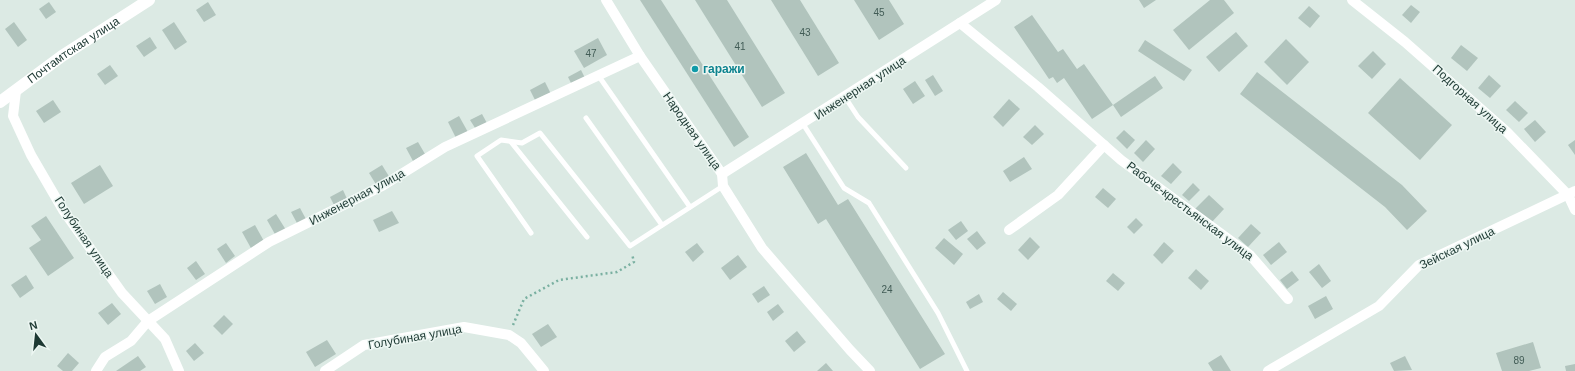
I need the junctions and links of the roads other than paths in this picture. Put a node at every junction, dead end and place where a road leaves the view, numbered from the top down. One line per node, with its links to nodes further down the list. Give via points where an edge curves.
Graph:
1 (149, 0): 8 (street, Почтамтская улица, via 62,56)
2 (606, 0): 6 (street, Народная улица)
3 (996, 0): 5 (street, Инженерная улица)
4 (1352, 0): 18 (street, Подгорная улица, via 1405,42)
5 (960, 24): 9 (street, Инженерная улица); 14 (street, Рабоче-крестьянская улица, via 1038,86)
6 (640, 56): 7 (street, Инженерная улица); 16 (street, Народная улица)
7 (598, 75): 19 (lane); 26 (street, Инженерная улица, via 445,146 382,186 269,242)
8 (16, 91): 10 (street, Почтамтская улица); 26 (street, Голубиная улица, via 13,116 31,155 63,210 122,293)
9 (845, 97): 12 (street, Инженерная улица); 15 (lane, via 858,117)
10 (0, 102)
11 (586, 118): 21 (lane)
12 (803, 124): 16 (street, Инженерная улица); 32 (lane, via 844,188 869,203 938,313)
13 (511, 142): 21 (lane, via 522,143 540,133 630,246); 23 (lane, via 501,140 477,156); 24 (lane)
14 (1104, 145): 22 (street, via 1058,195); 25 (street, Рабоче-крестьянская улица, via 1250,255)
15 (906, 168)
16 (722, 174): 17 (street, Народная улица)
17 (723, 186): 19 (lane); 31 (street, Народная улица, via 762,248)
18 (1572, 193): 20 (street, Подгорная улица); 33 (street, Зейская улица, via 1419,265 1379,306)
19 (690, 207): 21 (lane)
20 (1575, 210)
21 (662, 225)
22 (1009, 230)
23 (531, 233)
24 (587, 237)
25 (1288, 299)
26 (148, 321): 27 (street, Инженерная улица, via 131,341 105,357); 28 (street, Голубиная улица, via 165,339)
27 (96, 371)
28 (179, 371)
29 (325, 371): 30 (street, Голубиная улица, via 364,345 464,327 509,335 521,342)
30 (544, 371)
31 (870, 371)
32 (967, 371)
33 (1268, 371)

